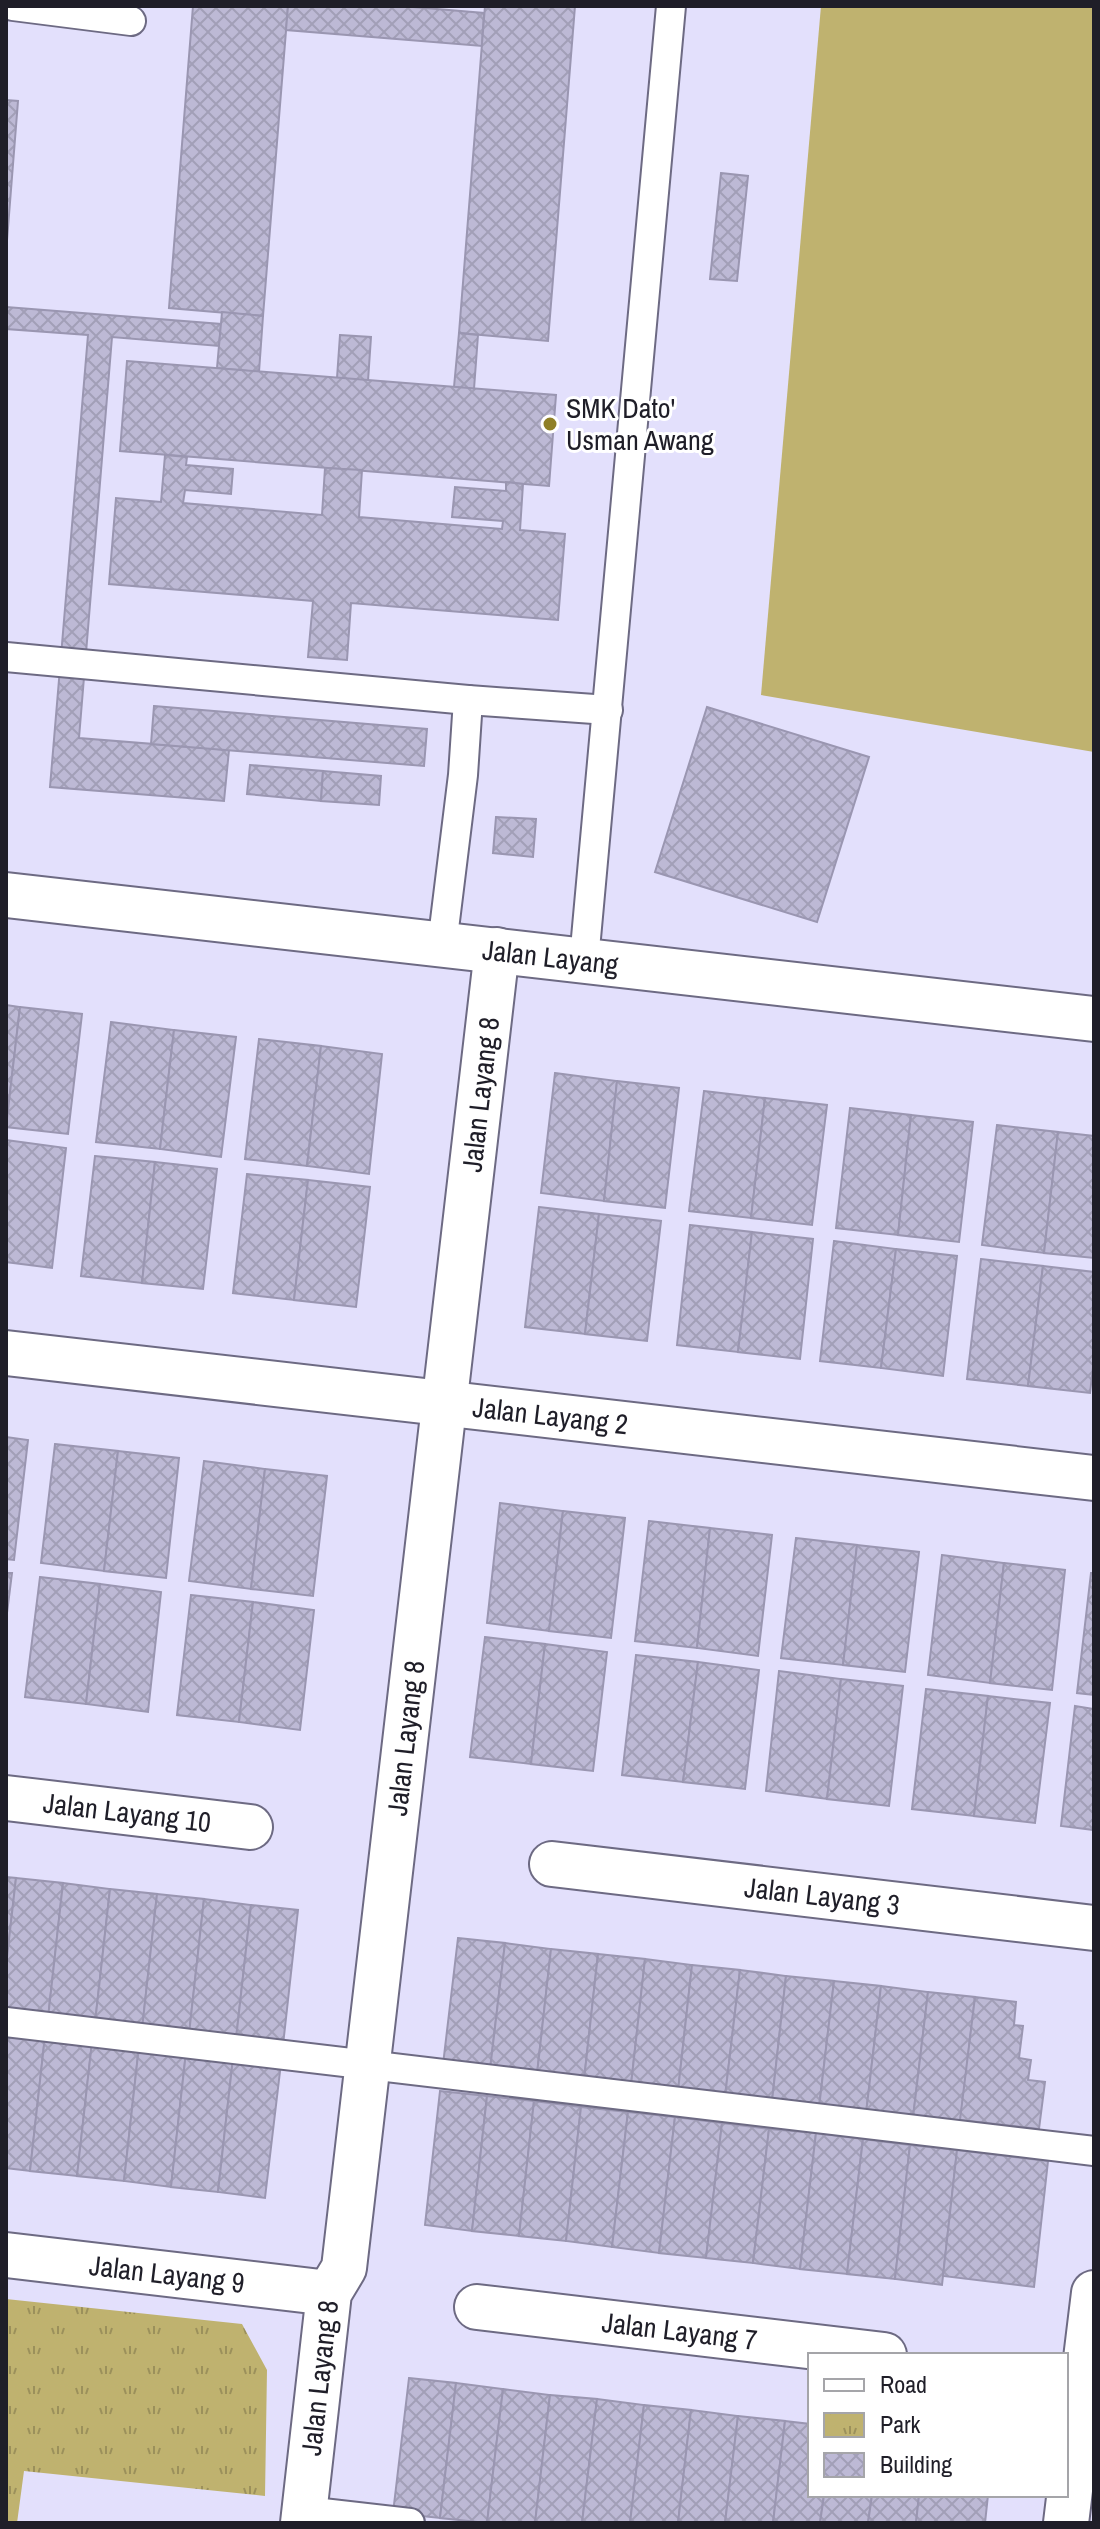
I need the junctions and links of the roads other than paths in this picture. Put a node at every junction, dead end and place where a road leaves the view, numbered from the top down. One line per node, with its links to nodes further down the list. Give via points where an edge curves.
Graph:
1 (13, 6): 3 (lane)
2 (671, 6): 6 (lane)
3 (131, 21)
4 (6, 657): 5 (lane)
5 (468, 700): 6 (lane); 8 (lane)
6 (608, 710): 10 (lane)
7 (6, 895): 8 (street, Jalan Layang)
8 (442, 945): 9 (street, Jalan Layang)
9 (497, 950): 10 (street, Jalan Layang); 13 (street, Jalan Layang 8)
10 (584, 960): 11 (street, Jalan Layang)
11 (1094, 1019)
12 (6, 1353): 13 (street, Jalan Layang 2)
13 (444, 1402): 14 (street, Jalan Layang 2); 20 (street, Jalan Layang 8)
14 (1094, 1478)
15 (6, 1798): 16 (street, Jalan Layang 10)
16 (250, 1827)
17 (552, 1864): 18 (street, Jalan Layang 3)
18 (1094, 1928)
19 (6, 2022): 20 (lane)
20 (367, 2065): 21 (lane); 23 (street, Jalan Layang 8, via 344,2268)
21 (1094, 2151)
22 (6, 2255): 23 (street, Jalan Layang 9)
23 (329, 2293): 28 (street, Jalan Layang 8)
24 (1094, 2293): 27 (street)
25 (477, 2307): 26 (street, Jalan Layang 7)
26 (867, 2353)
27 (1081, 2378): 30 (street)
28 (304, 2517): 29 (lane)
29 (410, 2523)
30 (1066, 2523)

